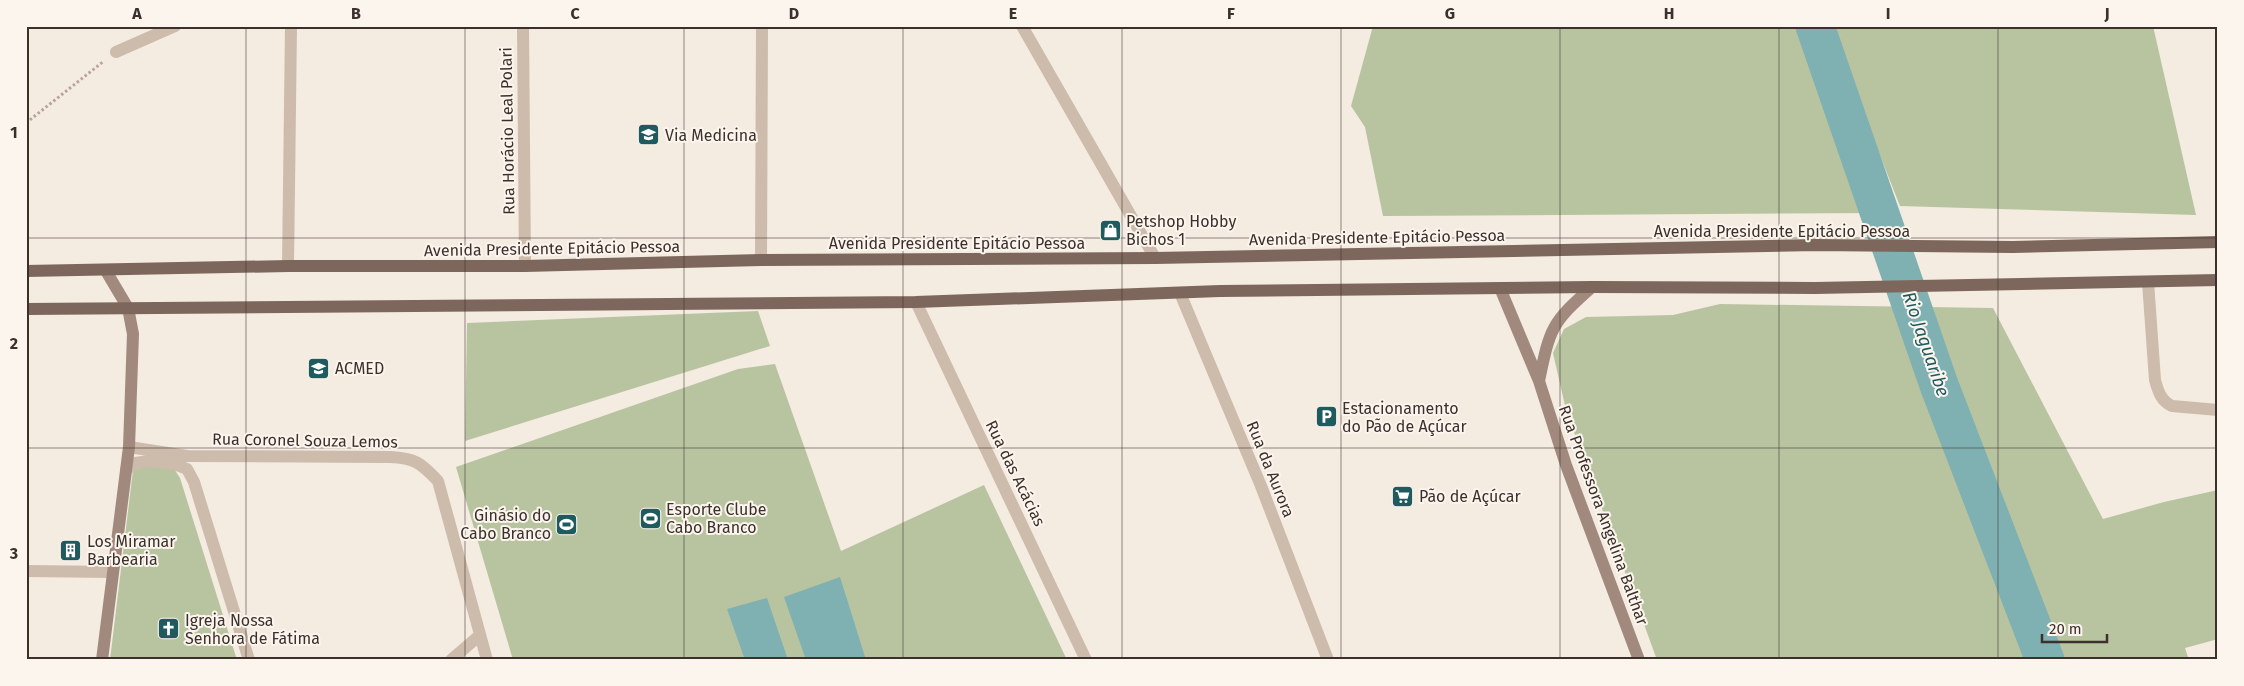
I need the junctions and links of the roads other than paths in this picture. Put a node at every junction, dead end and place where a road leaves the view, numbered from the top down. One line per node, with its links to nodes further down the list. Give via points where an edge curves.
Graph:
1 (175, 26): 6 (street)
2 (292, 26): 10 (street)
3 (522, 26): 11 (street, Rua Horácio Leal Polari)
4 (762, 26): 9 (street)
5 (1022, 26): 8 (street)
6 (116, 52)
7 (2218, 242): 8 (main road, Avenida Presidente Epitácio Pessoa, via 2013,247 1816,245)
8 (1155, 258): 9 (main road, Avenida Presidente Epitácio Pessoa)
9 (761, 260): 11 (main road, Avenida Presidente Epitácio Pessoa)
10 (288, 266): 11 (main road, Avenida Presidente Epitácio Pessoa); 13 (main road, Avenida Presidente Epitácio Pessoa)
11 (525, 266)
12 (26, 271): 13 (main road, Avenida Presidente Epitácio Pessoa)
13 (106, 271): 20 (street)
14 (2218, 280): 15 (main road)
15 (2148, 282): 16 (main road, via 1816,288); 23 (street, via 2158,391 2165,403 2172,406)
16 (1592, 286): 17 (main road); 22 (street, via 1566,310 1550,332)
17 (1500, 288): 18 (main road); 22 (street, Rua Professora Angelina Balthar)
18 (1180, 293): 19 (main road); 36 (street, Rua da Aurora, via 1261,486)
19 (916, 302): 20 (main road); 35 (street, Rua das Acácias)
20 (128, 308): 21 (main road); 24 (street, via 134,334)
21 (26, 309)
22 (1540, 381): 37 (street, Rua Professora Angelina Balthar, via 1566,465)
23 (2218, 410)
24 (129, 447): 25 (street, Rua Coronel Souza Lemos); 26 (street)
25 (207, 456): 27 (street, via 200,462); 30 (street, Rua Coronel Souza Lemos, via 390,457 407,458 422,464 438,481)
26 (126, 470): 27 (street, via 135,463 150,461 174,464 186,469); 29 (street)
27 (194, 482): 32 (street)
28 (26, 571): 29 (street)
29 (113, 572): 31 (street)
30 (480, 635): 33 (street); 34 (street, Rua Coronel Souza Lemos)
31 (102, 660)
32 (249, 660)
33 (451, 660)
34 (487, 660)
35 (1086, 660)
36 (1328, 660)
37 (1639, 660)

